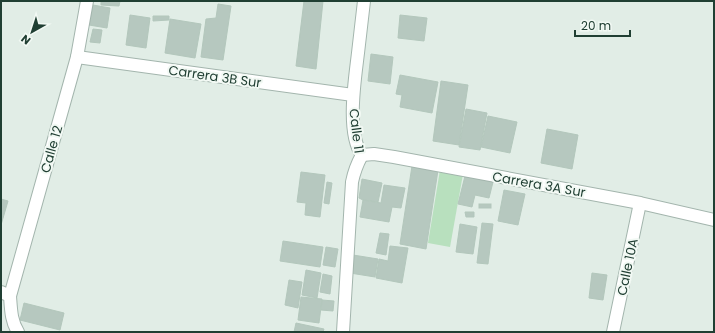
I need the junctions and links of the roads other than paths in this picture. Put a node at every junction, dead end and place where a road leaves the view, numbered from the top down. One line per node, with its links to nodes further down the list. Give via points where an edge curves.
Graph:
1 (87, 1): 3 (street, Calle 12)
2 (364, 1): 4 (street, Calle 11)
3 (77, 57): 4 (street, Carrera 3B Sur); 8 (street, Calle 12)
4 (353, 95): 5 (street, Calle 11, via 355,140)
5 (362, 155): 6 (street, Carrera 3A Sur, via 394,157); 10 (street, Calle 11, via 352,182)
6 (640, 202): 7 (street, Carrera 3A Sur); 11 (street, Calle 10A)
7 (714, 220)
8 (5, 294): 9 (street, Calle 12)
9 (18, 332)
10 (343, 332)
11 (613, 332)

